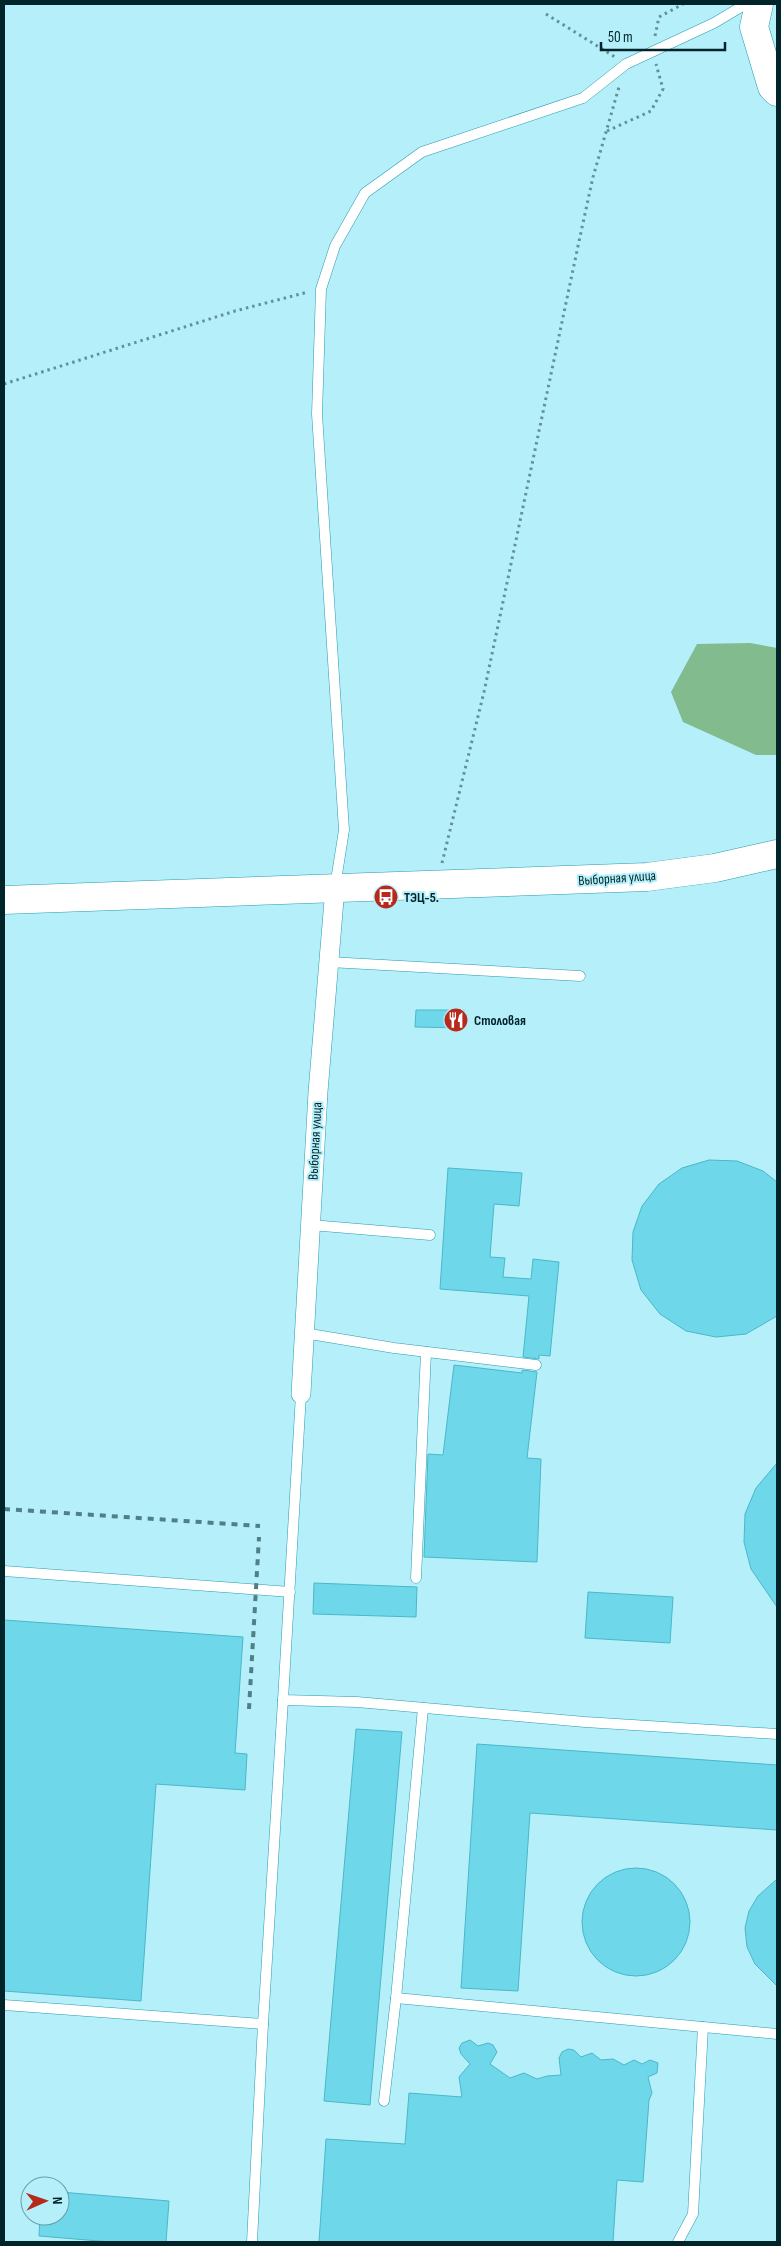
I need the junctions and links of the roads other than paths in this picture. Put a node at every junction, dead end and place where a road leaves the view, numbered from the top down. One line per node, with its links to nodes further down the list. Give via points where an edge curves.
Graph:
1 (746, 4): 5 (lane, via 714,23 626,64 583,98 422,152 365,193 334,246 321,289 317,414 344,830)
2 (758, 4): 3 (main road, via 754,27 772,87)
3 (777, 92)
4 (777, 854): 5 (main road, Выборная улица, via 715,868 647,877)
5 (335, 888): 6 (main road, Выборная улица); 7 (street, Выборная улица)
6 (4, 900)
7 (329, 962): 8 (lane); 9 (street, Выборная улица)
8 (580, 976)
9 (310, 1225): 10 (lane); 11 (street, Выборная улица)
10 (430, 1235)
11 (304, 1333): 12 (lane); 14 (street, Выборная улица)
12 (426, 1352): 13 (lane); 16 (lane)
13 (536, 1365)
14 (301, 1394): 17 (lane)
15 (4, 1571): 17 (lane)
16 (416, 1578)
17 (290, 1592): 18 (lane)
18 (284, 1700): 19 (lane); 23 (lane)
19 (423, 1708): 20 (lane); 21 (lane)
20 (777, 1734)
21 (396, 1998): 24 (lane); 26 (lane)
22 (4, 2004): 23 (lane)
23 (263, 2024): 27 (lane)
24 (703, 2027): 25 (lane); 28 (lane, via 693,2214)
25 (777, 2034)
26 (384, 2101)
27 (252, 2242)
28 (678, 2242)

